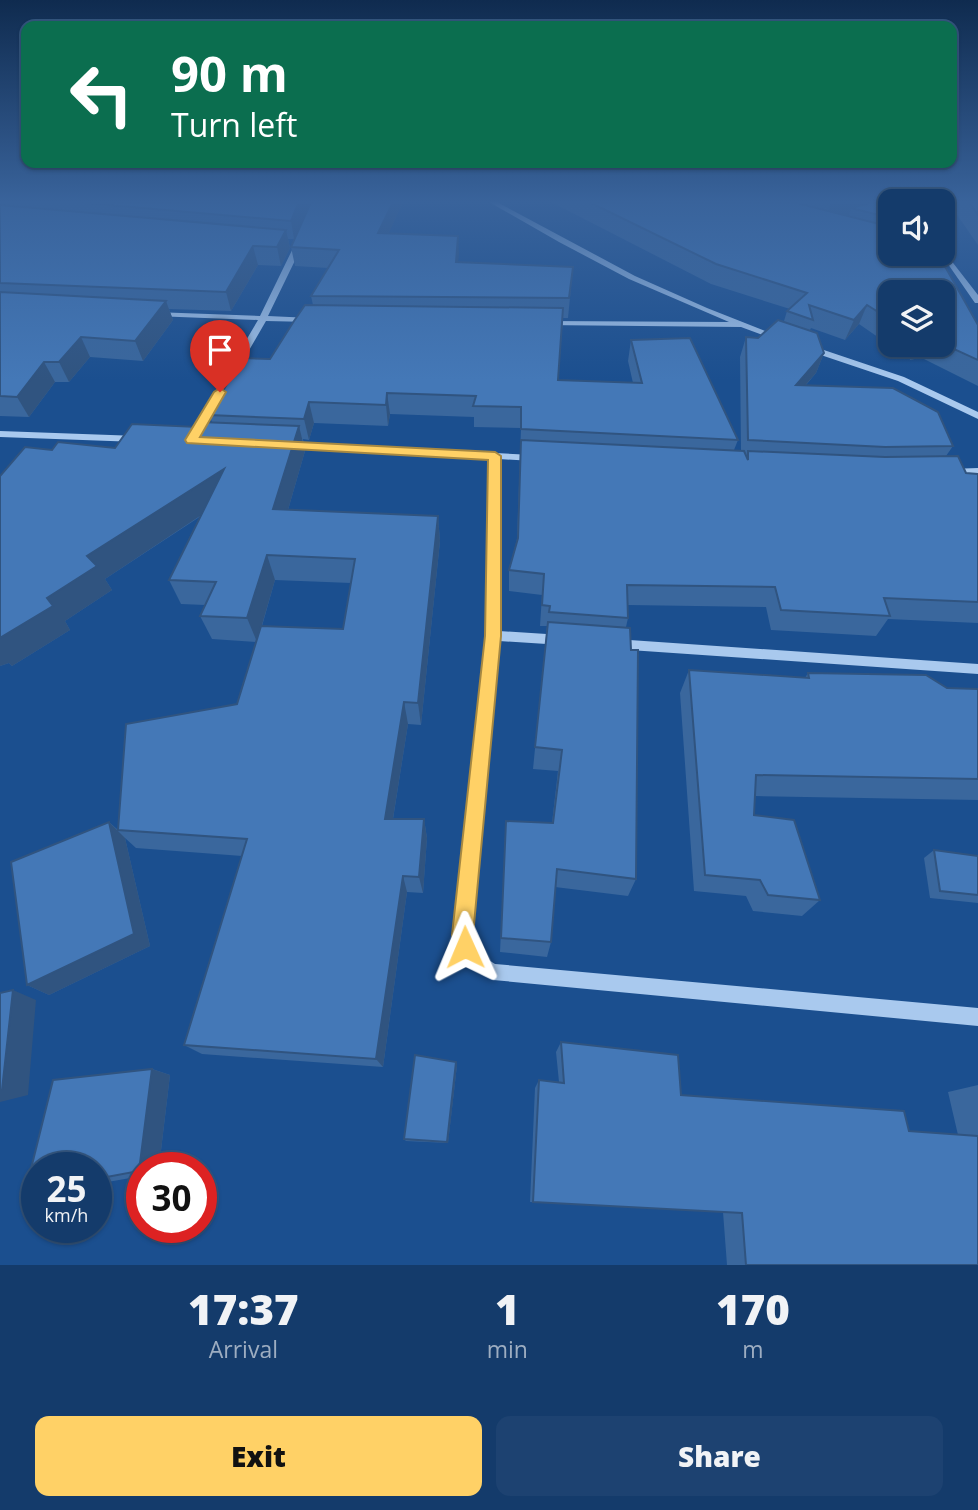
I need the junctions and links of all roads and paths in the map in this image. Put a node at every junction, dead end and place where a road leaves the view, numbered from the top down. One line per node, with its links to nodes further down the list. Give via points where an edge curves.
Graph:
1 (291, 261): 6 (street)
2 (599, 261): 9 (street)
3 (953, 266): 4 (street)
4 (978, 301)
5 (138, 313): 6 (street)
6 (262, 320): 7 (street); 16 (street)
7 (317, 320)
8 (536, 323): 9 (street)
9 (741, 325): 10 (street)
10 (783, 340)
11 (795, 343): 12 (street, via 901,379)
12 (978, 416)
13 (0, 434): 14 (street)
14 (154, 439)
15 (179, 440): 16 (street)
16 (192, 440): 17 (street)
17 (205, 441)
18 (272, 444): 19 (street)
19 (495, 456): 20 (street); 23 (street)
20 (545, 458)
21 (978, 471): 22 (street)
22 (942, 472)
23 (493, 636): 24 (street); 27 (street, via 462,935 469,956 479,965 493,971)
24 (574, 641)
25 (602, 643): 26 (street)
26 (978, 669)
27 (978, 1017)

